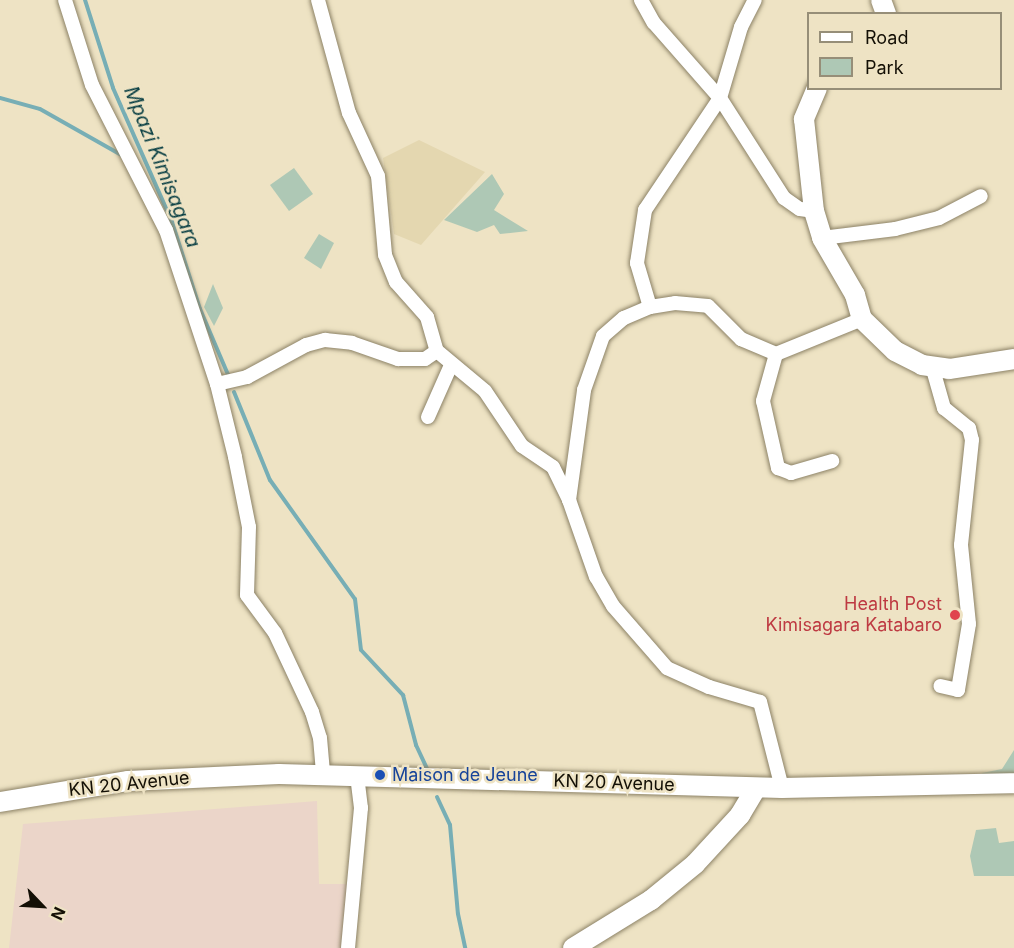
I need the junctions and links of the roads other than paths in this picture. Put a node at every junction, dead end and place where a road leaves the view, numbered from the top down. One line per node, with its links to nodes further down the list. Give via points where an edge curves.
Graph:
1 (65, 0): 17 (street, via 92,85 166,230)
2 (318, 0): 12 (street, via 349,113 378,176 385,255 396,282 427,317)
3 (641, 0): 6 (street, via 654,23)
4 (755, 0): 6 (street, via 741,27)
5 (816, 90): 8 (main road, via 804,119)
6 (720, 98): 8 (street, via 784,198 800,209); 10 (street, via 645,210 637,263)
7 (981, 196): 9 (street, via 939,218 895,230)
8 (814, 211): 9 (main road)
9 (822, 238): 11 (main road, via 855,295)
10 (650, 307): 13 (street, via 694,303 708,306 741,339); 20 (street, via 612,326 593,359 584,390)
11 (862, 319): 13 (street); 16 (main road, via 895,351)
12 (437, 351): 15 (street); 17 (street, via 425,359 398,359 352,343 325,340 306,345 247,377)
13 (776, 354): 19 (street, via 763,400 778,468 790,473)
14 (1014, 359): 16 (main road, via 949,369)
15 (451, 365): 18 (street); 20 (street, via 485,391 527,452 553,467)
16 (932, 366): 21 (street, via 944,408 969,428 972,440 961,544 969,624 958,690)
17 (217, 384): 22 (street, via 247,517 247,595 275,633 312,712 320,738)
18 (428, 417)
19 (832, 461)
20 (569, 500): 26 (street, via 603,591 663,663 673,672 754,700 764,708)
21 (940, 686)
22 (323, 775): 23 (main road, KN 20 Avenue); 27 (main road, KN 20 Avenue, via 128,781)
23 (357, 776): 25 (main road, KN 20 Avenue); 28 (street, via 361,808)
24 (1014, 783): 26 (main road, KN 20 Avenue)
25 (756, 788): 26 (main road, KN 20 Avenue); 29 (main road, via 740,814 695,864 651,900)
26 (783, 788)
27 (0, 802)
28 (348, 948)
29 (573, 948)

